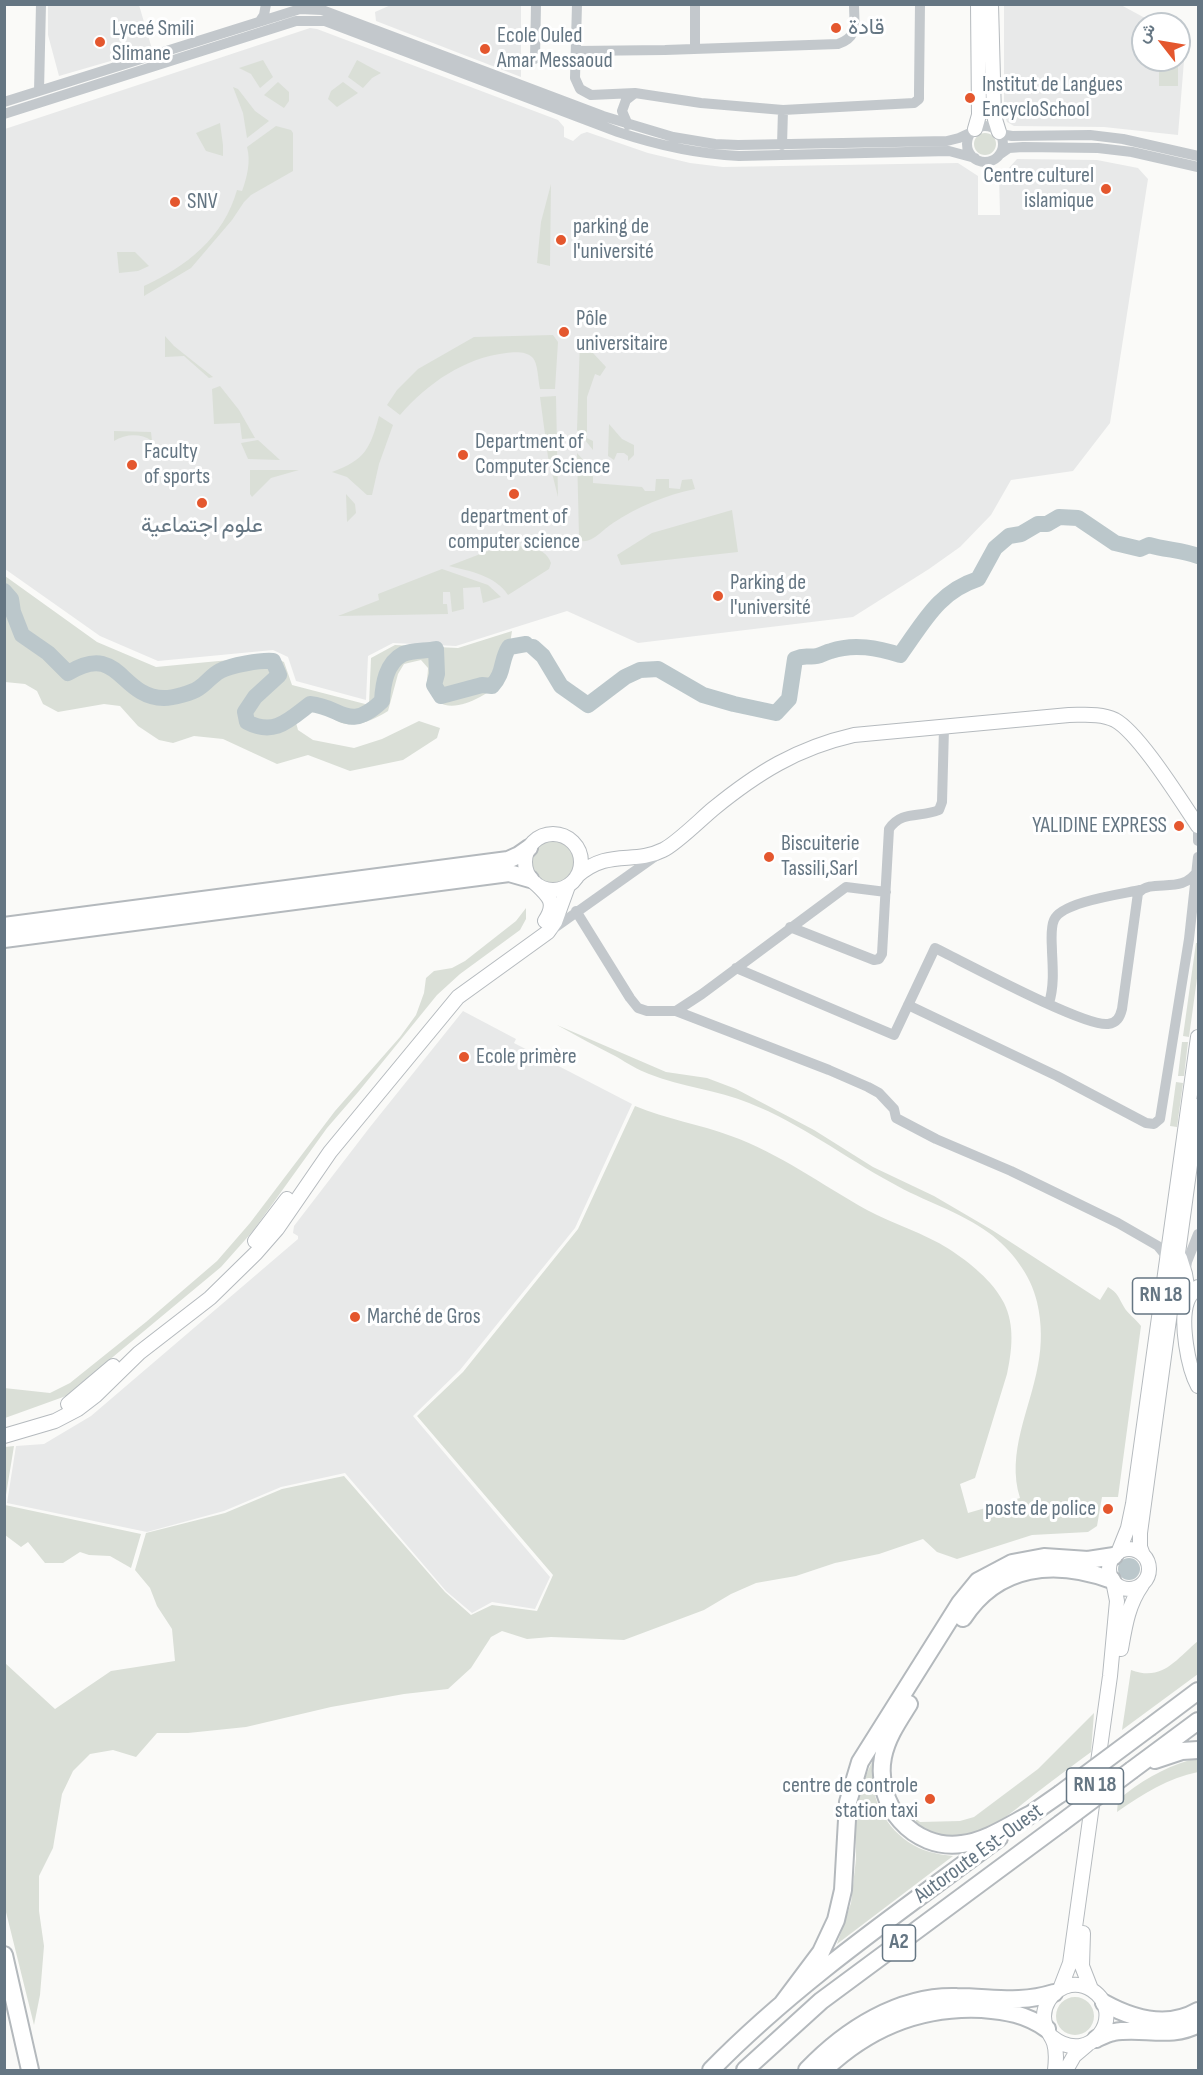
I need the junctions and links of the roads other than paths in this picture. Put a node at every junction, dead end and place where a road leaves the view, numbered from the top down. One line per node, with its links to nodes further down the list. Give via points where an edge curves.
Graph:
1 (41, 4): 19 (street)
2 (266, 4): 14 (street)
3 (289, 4): 12 (street)
4 (311, 4): 13 (street)
5 (536, 4): 18 (street)
6 (695, 4): 16 (street)
7 (854, 4): 16 (street, via 854,33 838,44)
8 (920, 4): 23 (street, via 920,91 914,103)
9 (978, 4): 27 (main road, via 979,115)
10 (991, 4): 28 (main road, via 994,116)
11 (577, 5): 17 (street)
12 (299, 7): 13 (street); 14 (street); 15 (street)
13 (324, 15): 15 (street); 25 (street); 32 (street, via 618,132 681,150 739,156 949,151)
14 (260, 21): 19 (street)
15 (296, 21): 24 (street)
16 (695, 49): 17 (street)
17 (576, 51): 21 (street, via 575,78 580,89)
18 (535, 59)
19 (39, 91): 22 (street)
20 (635, 93): 21 (street); 21 (street); 23 (street)
21 (618, 101): 25 (street); 26 (street)
22 (4, 102)
23 (783, 111): 29 (street)
24 (4, 114)
25 (603, 116): 26 (street)
26 (628, 125): 29 (street, via 716,144)
27 (974, 131): 28 (street, via 990,126); 29 (street, via 947,141); 32 (street, via 968,147)
28 (1000, 133): 30 (street, via 1003,146); 31 (street, via 1090,135)
29 (782, 145)
30 (999, 155): 32 (street, via 986,161); 33 (street, via 1009,148 1098,147)
31 (1198, 156)
32 (975, 158)
33 (1198, 167)
34 (945, 728): 35 (main road, via 1096,714 1114,719 1134,736); 39 (main road, via 854,735 788,757 750,780); 46 (street, via 942,802 939,810 905,817 889,829)
35 (1198, 826): 37 (street)
36 (566, 837): 38 (main road, via 545,835); 41 (main road, via 588,851); 44 (main road, via 578,850 581,867)
37 (1198, 841)
38 (529, 848): 43 (main road, via 525,860); 48 (highway, via 508,860)
39 (664, 850): 41 (main road); 47 (street)
40 (1198, 857): 42 (street)
41 (612, 858): 44 (main road, via 597,862)
42 (1198, 871): 45 (street, via 1186,882); 54 (street, via 1160,1119 1154,1124)
43 (532, 881): 44 (main road, via 554,890); 51 (highway, via 509,873); 65 (main road, via 548,895 552,907 543,925 475,972 448,997 331,1136 244,1253 204,1292 144,1338 73,1402 36,1419)
44 (572, 881): 50 (main road)
45 (1140, 890): 53 (street, via 1072,906 1058,914 1052,928); 53 (street, via 1119,1019 1111,1024 1098,1024)
46 (886, 892): 49 (street, via 846,887); 49 (street, via 879,959)
47 (576, 911): 50 (street); 55 (street, via 639,1008)
48 (4, 926)
49 (790, 927): 52 (street)
50 (548, 932): 66 (main road, via 458,997 330,1152 277,1229 210,1298 78,1409 55,1421)
51 (4, 939)
52 (736, 968): 54 (street, via 894,1035); 55 (street)
53 (1049, 1003): 54 (street, via 935,948)
54 (908, 1005)
55 (676, 1011): 60 (street, via 868,1087 894,1109 896,1118 1118,1223)
56 (1198, 1037): 58 (main road, RN 18)
57 (1198, 1106): 61 (main road, RN 18)
58 (1170, 1234): 60 (street, via 1162,1243); 61 (main road, RN 18)
59 (1198, 1234): 62 (street)
60 (1152, 1243): 61 (street)
61 (1173, 1255): 62 (main road); 67 (main road, RN 18, via 1133,1504); 68 (main road, RN 18, via 1140,1533)
62 (1185, 1274): 63 (main road)
63 (1194, 1292): 64 (main road, via 1185,1310 1185,1325)
64 (1198, 1386)
65 (4, 1427)
66 (4, 1436)
67 (1116, 1554): 68 (main road, via 1131,1549); 69 (main road, via 1108,1568); 80 (highway, via 1088,1560 1044,1557 1012,1563 978,1581 960,1603 860,1762 848,1802 843,1890 837,1920 821,1952)
68 (1143, 1555): 70 (main road, via 1149,1573)
69 (1112, 1581): 70 (main road, via 1129,1590); 75 (highway, via 1086,1572 1043,1568 1013,1575 991,1587 965,1615 885,1749 881,1778 885,1796 902,1823 927,1839 948,1845 975,1841); 78 (main road, RN 18, via 1117,1601 1110,1676 1070,1963)
70 (1142, 1585): 77 (main road, RN 18, via 1128,1612 1124,1633 1081,1948 1082,1966)
71 (1198, 1691): 75 (highway, Autoroute Est-Ouest / A2, bridge)
72 (1198, 1721): 74 (highway, Autoroute Est-Ouest / A2)
73 (1198, 1750): 74 (highway, via 1173,1754)
74 (1132, 1770): 89 (highway, Autoroute Est-Ouest / A2, bridge, via 821,2001)
75 (1033, 1813): 80 (highway, Autoroute Est-Ouest / A2, via 836,1959)
76 (4, 1955): 87 (highway)
77 (1091, 1989): 78 (main road, via 1075,1985); 79 (main road)
78 (1057, 1991): 84 (main road, via 1045,2010); 90 (highway, via 1026,2000 937,1998 890,2010 845,2036)
79 (1104, 2003): 82 (highway, via 1126,2014 1157,2021 1184,2018); 85 (main road, via 1106,2022)
80 (782, 2004): 88 (highway, Autoroute Est-Ouest / A2)
81 (4, 2005): 86 (highway)
82 (1198, 2011)
83 (1198, 2024): 85 (highway, via 1162,2032 1113,2032)
84 (1049, 2033): 85 (main road, via 1069,2047); 91 (highway, via 1024,2016 1010,2012 945,2010 890,2024 845,2050); 92 (main road, via 1056,2052)
85 (1092, 2042): 93 (main road, via 1074,2056)
86 (19, 2070)
87 (30, 2070)
88 (711, 2070)
89 (745, 2070)
90 (807, 2070)
91 (824, 2070)
92 (1055, 2070)
93 (1066, 2070)

